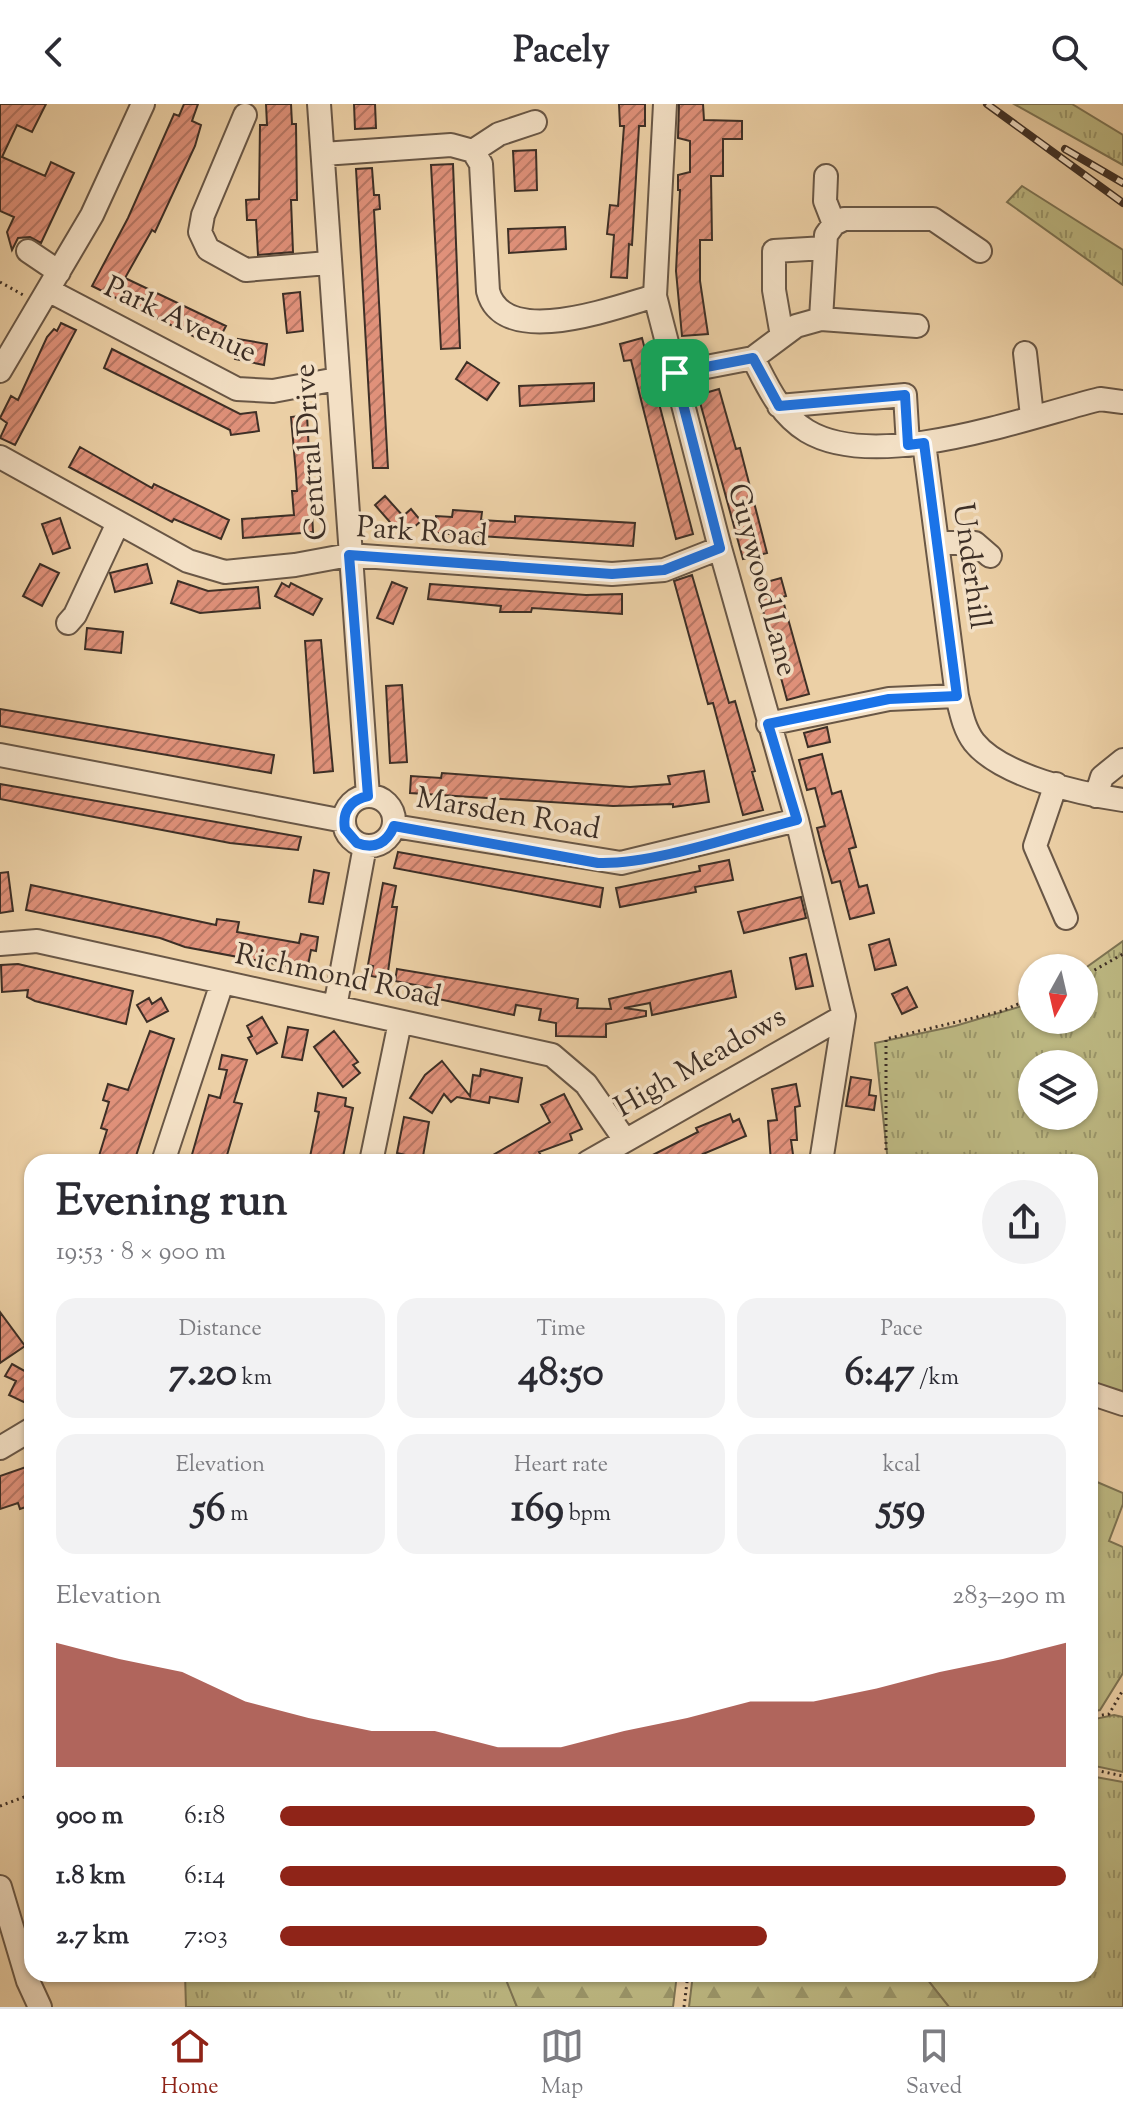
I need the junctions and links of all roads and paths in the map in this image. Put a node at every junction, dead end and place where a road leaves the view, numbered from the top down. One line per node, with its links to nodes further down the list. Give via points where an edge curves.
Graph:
1 (143, 104): 15 (street, via 92,215)
2 (319, 104): 7 (street, Central Drive)
3 (665, 104): 16 (street, Guywood Lane)
4 (245, 115): 13 (street, via 203,215 200,232 208,249 246,270)
5 (535, 122): 6 (street, via 499,134)
6 (473, 151): 7 (street, via 451,145); 16 (street, via 481,164 488,291 494,307 517,326 577,322)
7 (323, 154): 13 (street, Central Drive)
8 (826, 176): 9 (street, via 825,201)
9 (834, 224): 10 (street); 12 (street, via 844,219 933,219)
10 (825, 248): 17 (street); 19 (street, via 774,251)
11 (28, 251): 15 (street, Park Avenue)
12 (980, 251)
13 (328, 263): 24 (street, Central Drive)
14 (0, 282): 15 (path)
15 (49, 289): 22 (street); 24 (street, Park Avenue, via 237,389 273,391)
16 (655, 296): 23 (street, Guywood Lane)
17 (821, 319): 18 (street); 19 (street)
18 (917, 326)
19 (782, 336): 21 (street)
20 (1025, 353): 27 (street)
21 (753, 358): 23 (street); 26 (street)
22 (2, 364)
23 (675, 373): 32 (street, Guywood Lane)
24 (337, 379): 33 (street, Central Drive)
25 (1123, 402): 27 (street, via 1100,399)
26 (779, 406): 28 (street, via 814,441 876,448); 28 (street, Underhill, via 905,395)
27 (1032, 416): 28 (street)
28 (916, 444): 31 (street, Underhill)
29 (0, 457): 30 (street, Park Road)
30 (118, 523): 33 (street, Park Road, via 188,561 225,572); 35 (street)
31 (937, 543): 34 (street, via 975,543); 36 (street, Underhill)
32 (720, 548): 33 (street, Park Road, via 664,570 612,574); 37 (street, Guywood Lane)
33 (349, 555): 41 (street, Central Drive)
34 (990, 556)
35 (68, 623)
36 (957, 696): 37 (street, via 889,699); 40 (street, Underhill, via 973,741 991,759)
37 (768, 724): 44 (street, Guywood Lane)
38 (0, 755): 45 (street)
39 (1123, 760): 42 (street, via 1102,777)
40 (1056, 784): 42 (street, Underhill); 48 (street, via 1035,846)
41 (368, 796): 45 (street, via 351,804); 46 (street, via 388,805)
42 (1096, 796): 43 (street, Underhill)
43 (1123, 800)
44 (797, 820): 46 (street, Marsden Road, via 621,863); 55 (street, Guywood Lane)
45 (344, 821): 47 (street, via 350,837)
46 (394, 826): 47 (street, via 384,842)
47 (365, 846): 54 (street)
48 (1066, 918)
49 (0, 944): 52 (street, Richmond Road, via 37,941)
50 (1123, 954): 51 (path)
51 (1098, 968)
52 (222, 983): 54 (street, Richmond Road); 58 (street)
53 (1018, 1004): 62 (path, via 886,1039)
54 (335, 1007): 56 (street, Richmond Road)
55 (844, 1016): 57 (street, High Meadows); 61 (street, Guywood Lane)
56 (400, 1022): 57 (street, Richmond Road, via 552,1055 586,1084); 59 (street)
57 (625, 1140): 60 (street, High Meadows)
58 (166, 1154)
59 (373, 1154)
60 (601, 1154)
61 (822, 1154)
62 (886, 1154)
63 (1098, 1396): 64 (street)
64 (1123, 1404)
65 (24, 1434): 66 (street)
66 (0, 1448)
67 (1123, 1690): 68 (path, via 1109,1714)
68 (1098, 1716)
69 (1098, 1771): 70 (path)
70 (1123, 1776)
71 (24, 1797): 72 (path)
72 (0, 1806)
73 (0, 1887): 74 (street)
74 (24, 1968)
75 (28, 1982): 77 (street)
76 (687, 1982): 78 (path)
77 (40, 2007)
78 (684, 2007)

